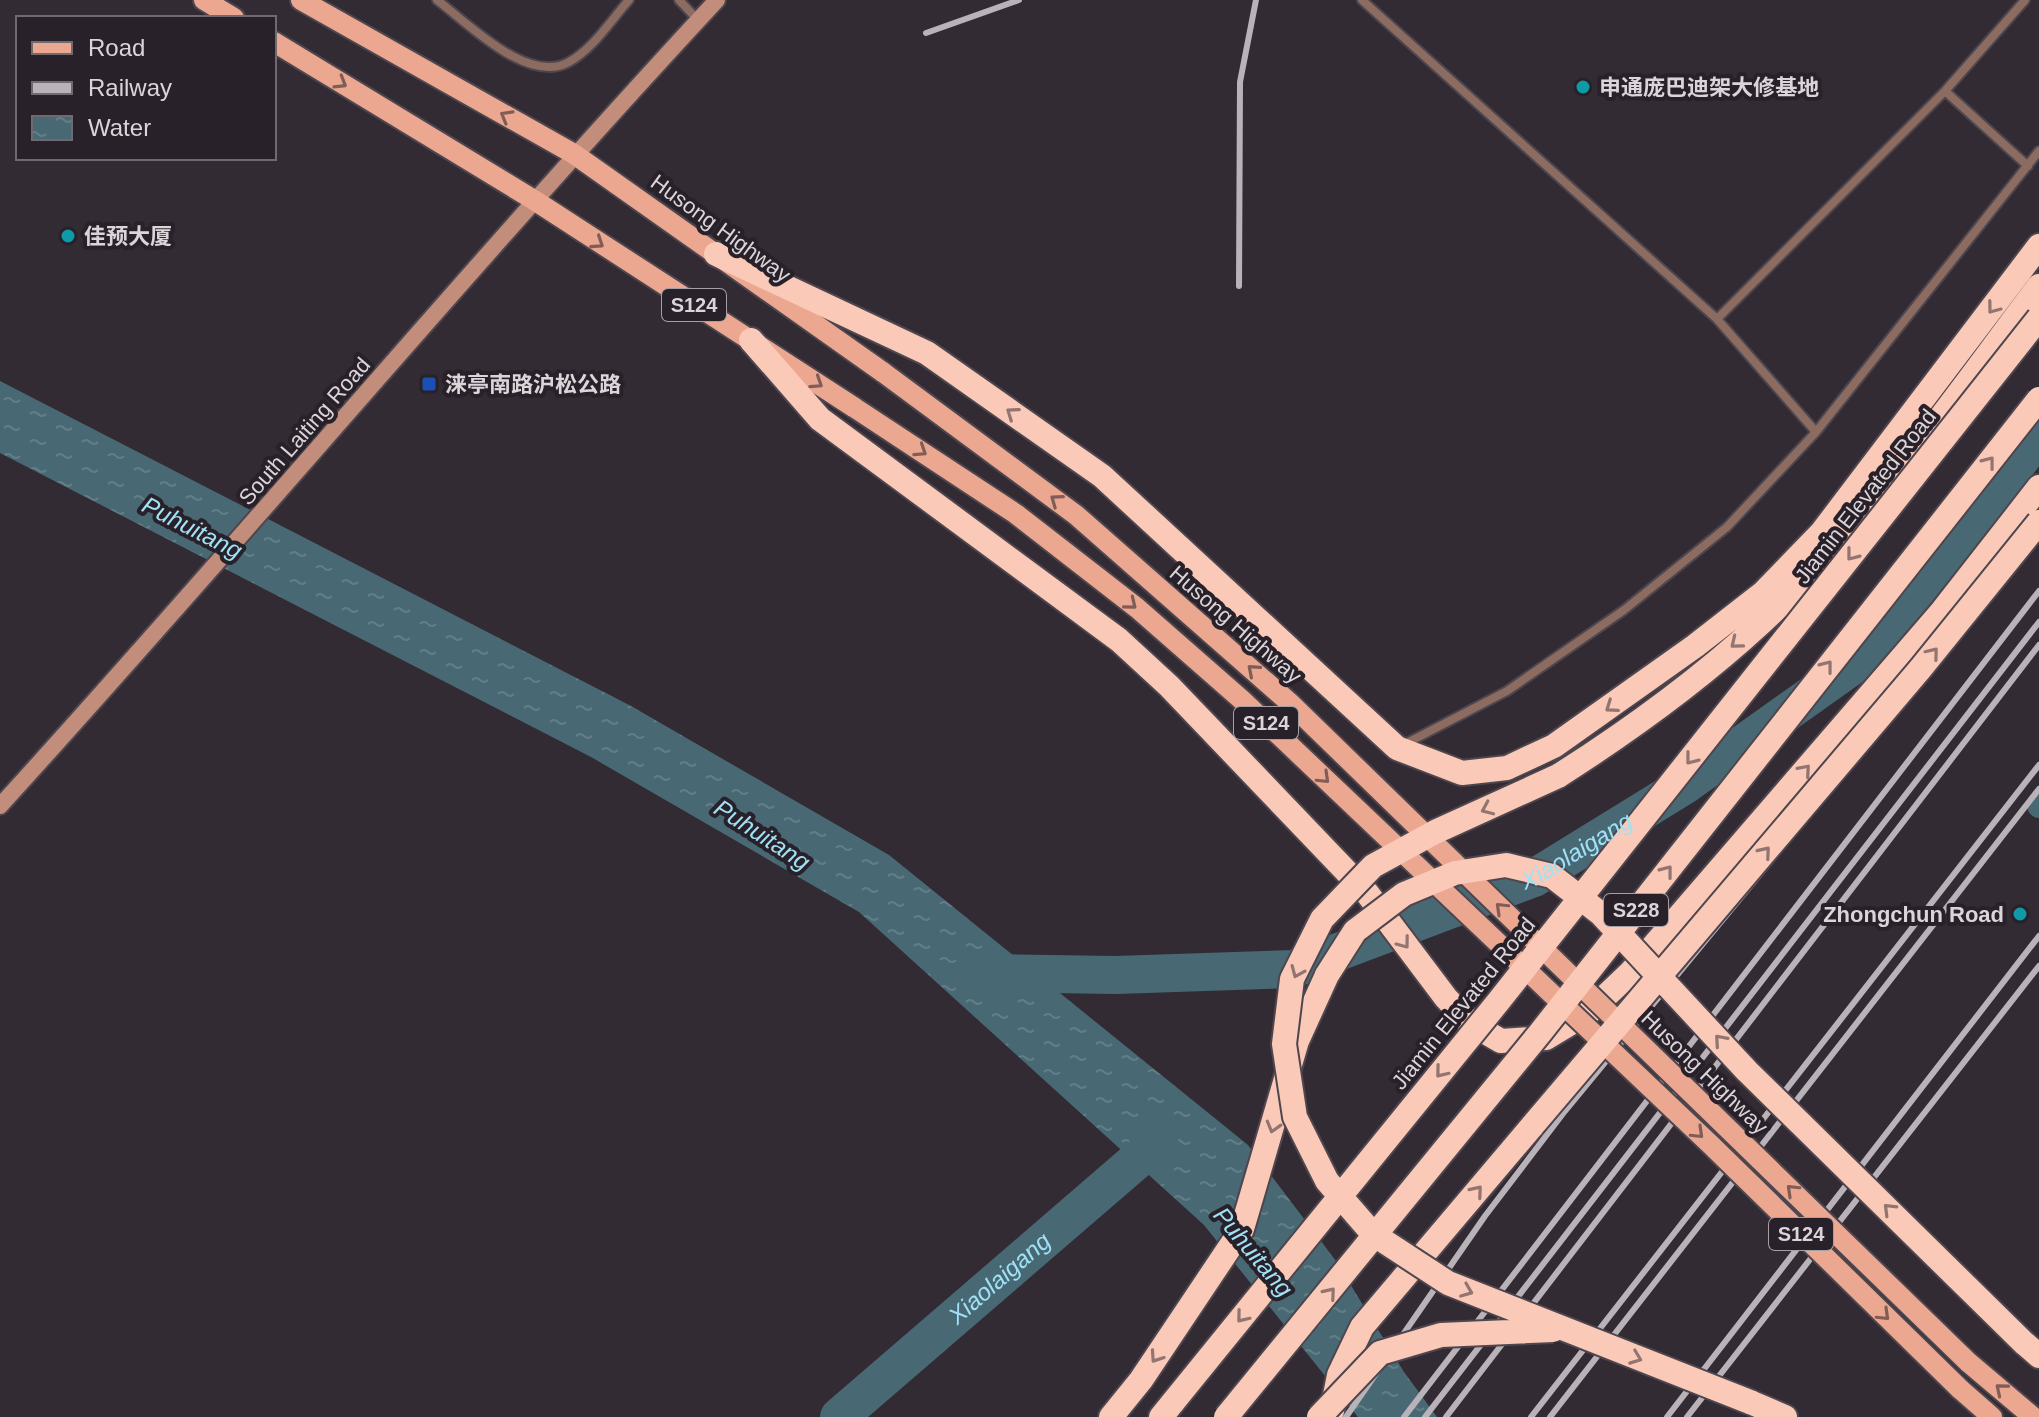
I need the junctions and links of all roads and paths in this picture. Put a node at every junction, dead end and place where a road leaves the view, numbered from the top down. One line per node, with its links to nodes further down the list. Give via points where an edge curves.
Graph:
1 (204, 0): 9 (main road)
2 (301, 0): 14 (main road, Husong Highway / S124, one-way to 2)
3 (437, 0): 4 (lane, via 522,63 543,70 569,62)
4 (629, 0)
5 (679, 0): 10 (lane)
6 (717, 0): 10 (street, South Laiting Road)
7 (1362, 0): 21 (lane)
8 (2025, 0): 12 (lane)
9 (231, 16)
10 (698, 20): 14 (street, South Laiting Road)
11 (276, 43): 16 (main road, S124, one-way to 16)
12 (1945, 91): 15 (lane); 21 (lane)
13 (2039, 151): 15 (lane)
14 (574, 154): 16 (street, South Laiting Road); 18 (main road, Husong Highway / S124)
15 (2028, 166): 24 (lane)
16 (534, 200): 22 (main road, S124, one-way to 22); 28 (street, South Laiting Road, via 159,632)
17 (2039, 246): 27 (highway, one-way to 27, via 1822,532 1763,593 1554,746 1507,768 1462,773)
18 (716, 254): 27 (highway, one-way to 18, via 1102,476 927,353); 38 (main road, Husong Highway / S124, one-way to 18, bridge, via 1968,1362 1290,703 1076,515)
19 (2039, 286): 29 (highway, one-way to 29, bridge, via 1871,507 1761,623 1627,732 1558,776 1373,866 1322,919 1292,979 1284,1044 1295,1117 1327,1181 1373,1234 1448,1283)
20 (2039, 318): 32 (highway, Jiamin Elevated Road / S228, one-way to 32, bridge)
21 (1717, 319): 24 (lane)
22 (751, 340): 25 (highway, one-way to 25, via 820,419 1119,640 1210,727 1367,893 1470,1023 1501,1041 1546,1038 1589,1012 1630,973 1943,610); 37 (main road, S124, one-way to 37, bridge, via 1016,514 1137,608 1231,690)
23 (2039, 399): 33 (highway, S228, one-way to 23, bridge, via 1540,1033)
24 (1816, 432): 27 (lane, via 1727,527 1624,610 1507,691)
25 (2039, 487)
26 (2039, 522): 35 (highway, one-way to 26, bridge, via 1339,1375 1362,1327)
27 (1397, 748)
28 (0, 806)
29 (1563, 1330): 34 (highway, bridge, via 1441,1335 1380,1353); 36 (highway, one-way to 36, bridge)
30 (2039, 1356): 31 (highway, one-way to 31, bridge, via 1747,1071 1601,914 1552,876 1506,865 1455,873 1404,894 1355,931 1327,975 1297,1041 1242,1229)
31 (1111, 1417)
32 (1161, 1417)
33 (1226, 1417)
34 (1319, 1417)
35 (1331, 1417)
36 (1785, 1417)
37 (1992, 1417)
38 (2033, 1417)

